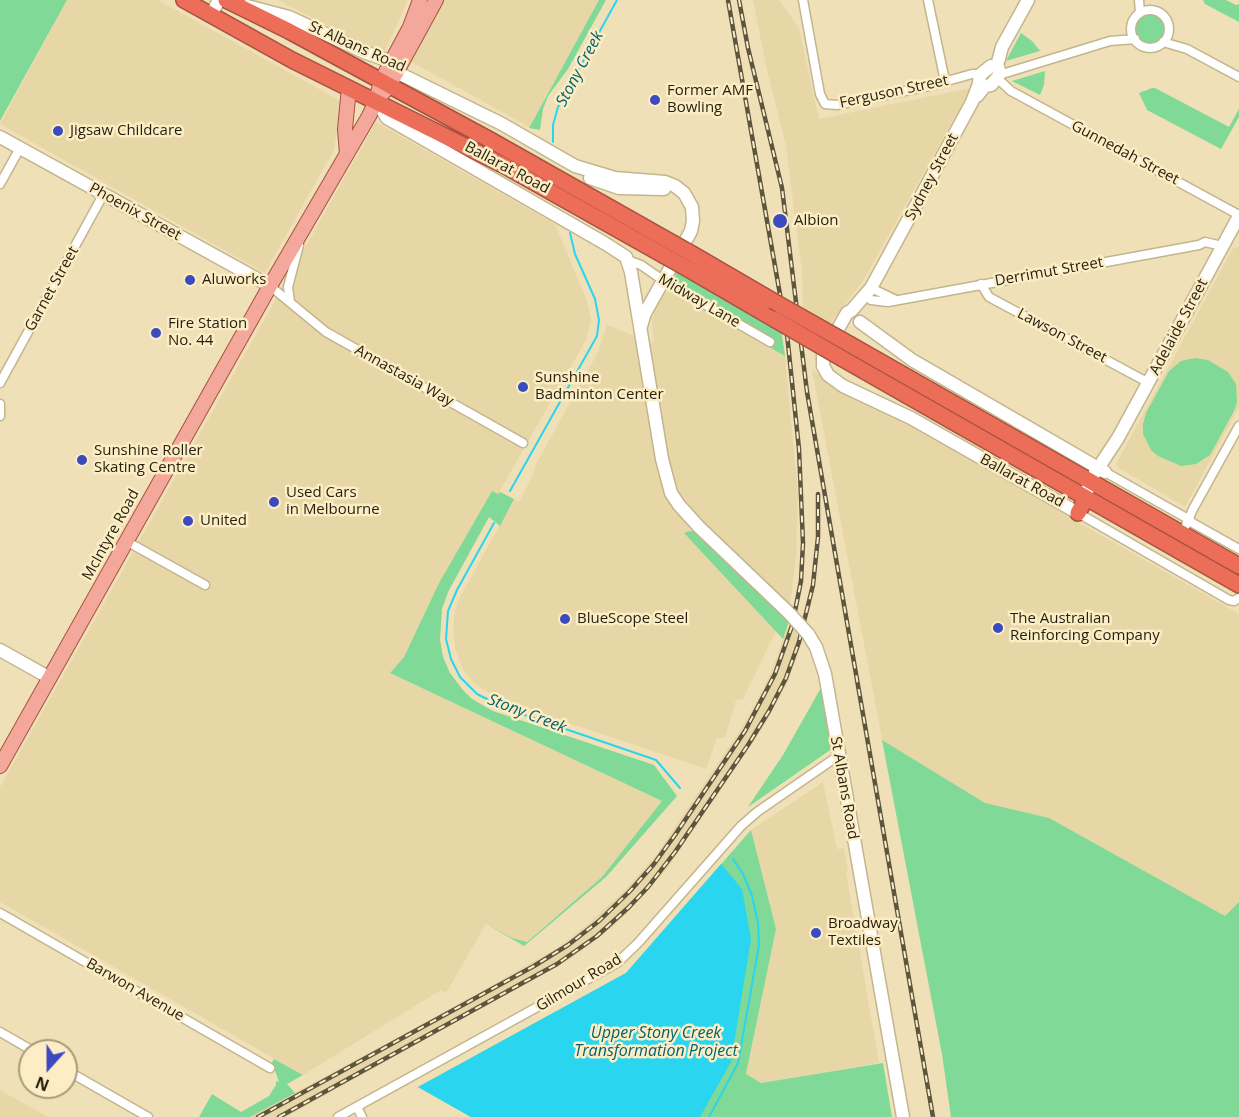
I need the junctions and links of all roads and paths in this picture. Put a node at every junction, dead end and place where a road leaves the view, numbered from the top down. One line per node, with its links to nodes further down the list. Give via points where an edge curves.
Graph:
1 (184, 0): 9 (highway, Ballarat Road)
2 (420, 0): 17 (main road)
3 (436, 0): 17 (main road)
4 (803, 0): 20 (street, Ferguson Street, via 825,104 833,106)
5 (928, 0): 20 (street)
6 (1028, 0): 19 (main road, Sydney Street)
7 (1141, 0): 10 (street)
8 (226, 1): 9 (main road); 17 (highway, Ballarat Road); 17 (main road, St Albans Road, via 289,17 364,52)
9 (204, 8): 21 (highway, Ballarat Road, via 292,60)
10 (1143, 12): 11 (street, via 1133,21); 12 (street, via 1155,10 1164,16)
11 (1132, 28): 13 (street); 14 (street)
12 (1168, 34): 15 (street); 16 (street)
13 (1135, 39): 14 (street); 15 (street, via 1146,47)
14 (1110, 41): 19 (street, Ferguson Street)
15 (1163, 42): 16 (street)
16 (1187, 49): 18 (street)
17 (391, 72): 22 (main road, McIntyre Road); 23 (main road, St Albans Road); 24 (highway, Ballarat Road)
18 (1239, 76)
19 (990, 77): 20 (street, Ferguson Street); 31 (street, Gunnedah Street); 39 (main road, Sydney Street, via 972,102 891,251)
20 (945, 81)
21 (349, 88): 22 (highway, Ballarat Road); 27 (main road)
22 (376, 101): 27 (main road, McIntyre Road); 32 (highway, Ballarat Road); 34 (main road, via 387,118 618,250)
23 (473, 110): 24 (main road); 36 (main road, St Albans Road, via 575,166 607,179 672,184 688,197 693,224)
24 (465, 126): 32 (highway, Ballarat Road)
25 (0, 138): 26 (main road, Phoenix Street)
26 (20, 148): 28 (street); 29 (main road, Phoenix Street)
27 (347, 154): 30 (main road, McIntyre Road)
28 (0, 184)
29 (103, 195): 38 (main road, Phoenix Street); 47 (street, Garnet Street)
30 (304, 226): 38 (main road, McIntyre Road); 41 (street, via 288,287)
31 (1236, 226): 33 (main road, Adelaide Street)
32 (667, 248): 35 (highway, Ballarat Road, bridge)
33 (1221, 248): 37 (street, Derrimut Street, via 1206,242); 48 (main road, Adelaide Street)
34 (627, 260): 36 (street, Midway Lane); 43 (main road, St Albans Road)
35 (691, 262): 45 (highway, Ballarat Road, bridge, via 773,301); 45 (highway, Ballarat Road, bridge, via 774,319)
36 (664, 281): 40 (main road, St Albans Road); 44 (street, Midway Lane)
37 (981, 284): 39 (street, Derrimut Street, via 898,299); 48 (street, Lawson Street, via 989,297)
38 (270, 286): 41 (street, Annastasia Way); 57 (main road, McIntyre Road)
39 (873, 293): 42 (main road, Sydney Street)
40 (652, 302): 43 (main road, St Albans Road); 46 (main road, St Albans Road, via 647,324)
41 (291, 303): 52 (street, Annastasia Way, via 326,332)
42 (855, 317): 53 (main road, Ballarat Road, via 912,360); 55 (main road, Ballarat Road, via 828,340 823,350 825,370 834,380 911,418)
43 (641, 327): 46 (main road, St Albans Road)
44 (770, 342)
45 (847, 352): 54 (highway, Ballarat Road)
46 (653, 381): 65 (main road, St Albans Road, bridge, via 671,493 684,511 808,634 825,674)
47 (0, 383)
48 (1149, 383): 53 (main road, Adelaide Street)
49 (0, 404): 50 (street)
50 (0, 416)
51 (1239, 426): 56 (street)
52 (523, 443)
53 (1101, 469): 54 (main road, Adelaide Street); 56 (street, Ballarat Road)
54 (1091, 489): 55 (highway); 56 (highway, Ballarat Road); 61 (highway, Ballarat Road)
55 (1078, 513): 62 (street, Ballarat Road, via 1229,600)
56 (1187, 525): 58 (street, Ballarat Road); 59 (highway, Ballarat Road)
57 (126, 541): 60 (street); 64 (main road, McIntyre Road)
58 (1239, 549)
59 (1239, 566)
60 (205, 585)
61 (1239, 585)
62 (1239, 598)
63 (0, 650): 64 (main road)
64 (50, 678): 66 (main road, McIntyre Road)
65 (838, 756): 72 (street, Gilmour Road, via 744,823 617,963); 76 (main road, St Albans Road)
66 (0, 766)
67 (0, 913): 70 (street, Barwon Avenue)
68 (0, 1032): 69 (street)
69 (18, 1042)
70 (270, 1068)
71 (78, 1077): 73 (street)
72 (357, 1107): 74 (street, Gilmour Road); 75 (street)
73 (148, 1117)
74 (338, 1117)
75 (362, 1117)
76 (903, 1117)

